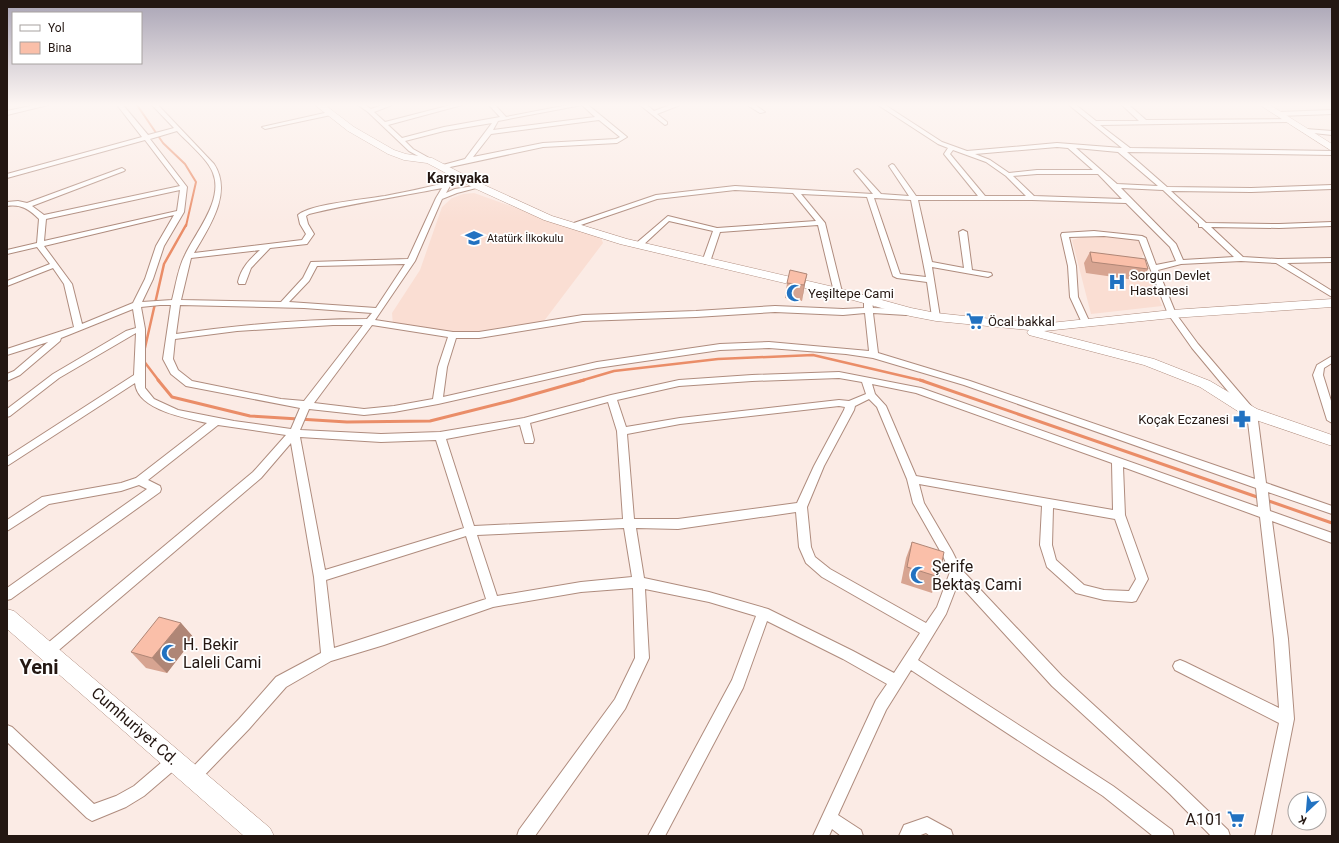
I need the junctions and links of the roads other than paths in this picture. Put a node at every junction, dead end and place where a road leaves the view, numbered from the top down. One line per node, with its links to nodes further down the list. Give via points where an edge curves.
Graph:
1 (119, 144): 24 (street)
2 (154, 144): 28 (street)
3 (190, 144): 52 (street, via 212,165 217,174 218,191 211,217)
4 (378, 144): 15 (street, via 409,158)
5 (405, 144): 15 (street)
6 (480, 144): 16 (street)
7 (553, 144): 16 (street)
8 (943, 144): 11 (street)
9 (1118, 144): 12 (street)
10 (1071, 147): 12 (street); 14 (street, via 1039,146); 21 (street)
11 (952, 148): 14 (street); 35 (street, via 946,154)
12 (1123, 149): 13 (street); 30 (street, via 1132,161)
13 (1332, 152)
14 (967, 153): 23 (street, via 988,161)
15 (429, 160): 18 (street)
16 (468, 160): 18 (street)
17 (892, 166): 34 (street)
18 (441, 167): 22 (street)
19 (122, 170): 39 (street)
20 (857, 171): 32 (street)
21 (1099, 172): 23 (street, via 1037,172); 27 (street)
22 (454, 174): 25 (street); 26 (street)
23 (1008, 175): 36 (street)
24 (7, 176)
25 (447, 185): 33 (street); 50 (street, via 314,209 302,214 310,234 304,242)
26 (478, 186): 33 (street); 44 (street, via 548,218)
27 (1115, 186): 30 (street); 37 (street)
28 (184, 187): 40 (street); 41 (street)
29 (1332, 187): 30 (street)
30 (1167, 189): 45 (street)
31 (795, 191): 32 (street); 42 (street); 44 (street, via 735,188 656,197)
32 (874, 195): 34 (street); 64 (street, via 897,276)
33 (439, 198): 55 (street)
34 (914, 198): 35 (street); 59 (street)
35 (983, 198): 36 (street)
36 (1032, 198): 37 (street)
37 (1128, 201): 58 (street, via 1173,246)
38 (7, 204): 39 (street)
39 (28, 205): 41 (street)
40 (180, 212): 48 (street); 72 (street, via 160,246)
41 (43, 218): 48 (street)
42 (821, 223): 46 (street); 67 (street)
43 (1332, 224): 45 (street)
44 (572, 225): 49 (street)
45 (1202, 225): 53 (street)
46 (717, 230): 49 (street, via 668,218); 57 (street)
47 (963, 232): 62 (street)
48 (39, 244): 51 (street); 60 (street)
49 (638, 245): 57 (street)
50 (267, 247): 52 (street); 65 (street, via 246,269)
51 (7, 252)
52 (188, 256): 69 (street)
53 (1241, 259): 56 (street); 58 (street)
54 (1332, 260): 56 (street)
55 (411, 261): 71 (street, via 314,264 306,279); 74 (street)
56 (1278, 261): 68 (street)
57 (706, 262): 67 (street)
58 (1180, 262): 61 (street)
59 (928, 264): 62 (street); 64 (street)
60 (55, 265): 66 (street); 80 (street, via 68,284)
61 (1152, 268): 75 (street); 78 (street, via 1142,238 1086,232 1065,235 1072,266 1074,297)
62 (968, 271): 63 (street)
63 (988, 275)
64 (930, 280): 76 (street)
65 (242, 282)
66 (7, 284)
67 (838, 292): 73 (street)
68 (1332, 295)
69 (172, 302): 71 (street); 72 (street); 84 (street)
70 (1332, 303): 75 (street)
71 (283, 304): 74 (street, via 351,307)
72 (136, 305): 80 (street); 81 (street)
73 (869, 306): 76 (street); 83 (street, via 843,312 775,309 583,318 478,335); 86 (street)
74 (378, 311): 77 (street)
75 (1172, 314): 78 (street); 96 (street, via 1195,346)
76 (936, 317): 79 (street)
77 (369, 322): 83 (street); 84 (street, via 237,328); 95 (street)
78 (1086, 323): 79 (street, via 1050,327)
79 (1002, 324): 96 (street, via 1149,362 1205,384)
80 (79, 328): 82 (street)
81 (141, 329): 88 (street); 97 (street, via 129,333 56,376)
82 (62, 335): 85 (street); 89 (street, via 17,373)
83 (453, 335): 93 (street, via 440,371)
84 (172, 337): 95 (street, via 168,359 174,372 189,384)
85 (7, 352)
86 (874, 355): 93 (street, via 768,345 720,347 597,365); 110 (street, via 967,383)
87 (1332, 359): 98 (street, via 1320,367 1318,375)
88 (138, 376): 99 (street, via 140,389 151,401 176,413); 107 (street)
89 (7, 378)
90 (865, 379): 91 (street); 92 (street, via 811,375 700,381); 106 (street, via 918,390)
91 (871, 395): 94 (street); 108 (street, via 881,406)
92 (611, 398): 100 (street); 101 (street)
93 (438, 401): 95 (street, via 364,412)
94 (850, 404): 101 (street, via 839,403 680,421); 112 (street, via 818,466)
95 (305, 408): 102 (street)
96 (1252, 413): 105 (street); 110 (street)
97 (7, 414)
98 (1332, 420)
99 (216, 421): 102 (street); 109 (street)
100 (524, 421): 103 (street); 104 (street)
101 (622, 431): 116 (street)
102 (294, 433): 103 (street, via 381,438); 121 (street); 128 (street, via 257,475)
103 (440, 436): 118 (street)
104 (529, 440)
105 (1332, 441)
106 (1116, 461): 114 (street); 115 (street)
107 (7, 462)
108 (912, 479): 111 (street); 120 (street, via 919,503)
109 (140, 481): 117 (street, via 121,487 46,500); 123 (street, via 156,489)
110 (1262, 485): 113 (street); 114 (street)
111 (1048, 504): 115 (street); 115 (street, via 1046,545 1051,564 1080,589 1104,595 1132,597 1142,579)
112 (801, 507): 116 (street, via 678,524); 127 (street, via 805,547 810,560 826,573)
113 (1332, 510)
114 (1265, 514): 119 (street); 133 (street, via 1281,639)
115 (1119, 515)
116 (630, 523): 118 (street); 122 (street)
117 (7, 526)
118 (469, 531): 121 (street); 124 (street)
119 (1332, 538)
120 (956, 572): 127 (street, via 942,610); 146 (street, via 1057,681 1175,788)
121 (320, 577): 129 (street)
122 (639, 582): 124 (street, via 581,587); 125 (street, via 708,597); 139 (street, via 642,658 620,704)
123 (7, 595)
124 (493, 602): 129 (street)
125 (764, 613): 132 (street); 140 (street, via 738,683)
126 (8, 620): 128 (street, Cumhuriyet Cd.)
127 (928, 631): 130 (street)
128 (48, 651): 135 (street, Cumhuriyet Cd.)
129 (328, 656): 136 (street, via 281,682)
130 (908, 661): 132 (street); 145 (street, via 1108,790)
131 (1180, 666): 133 (street)
132 (894, 681): 137 (street)
133 (1287, 719): 147 (street)
134 (7, 732): 135 (street, via 92,813 121,802 139,791)
135 (174, 760): 136 (street, Cumhuriyet Cd.)
136 (193, 776): 138 (street, Cumhuriyet Cd.)
137 (829, 818): 141 (street); 142 (street)
138 (262, 836)
139 (525, 836)
140 (656, 836)
141 (821, 836)
142 (855, 836)
143 (907, 836): 144 (street, via 910,830 927,825)
144 (945, 836)
145 (1166, 836)
146 (1222, 836)
147 (1264, 836)

